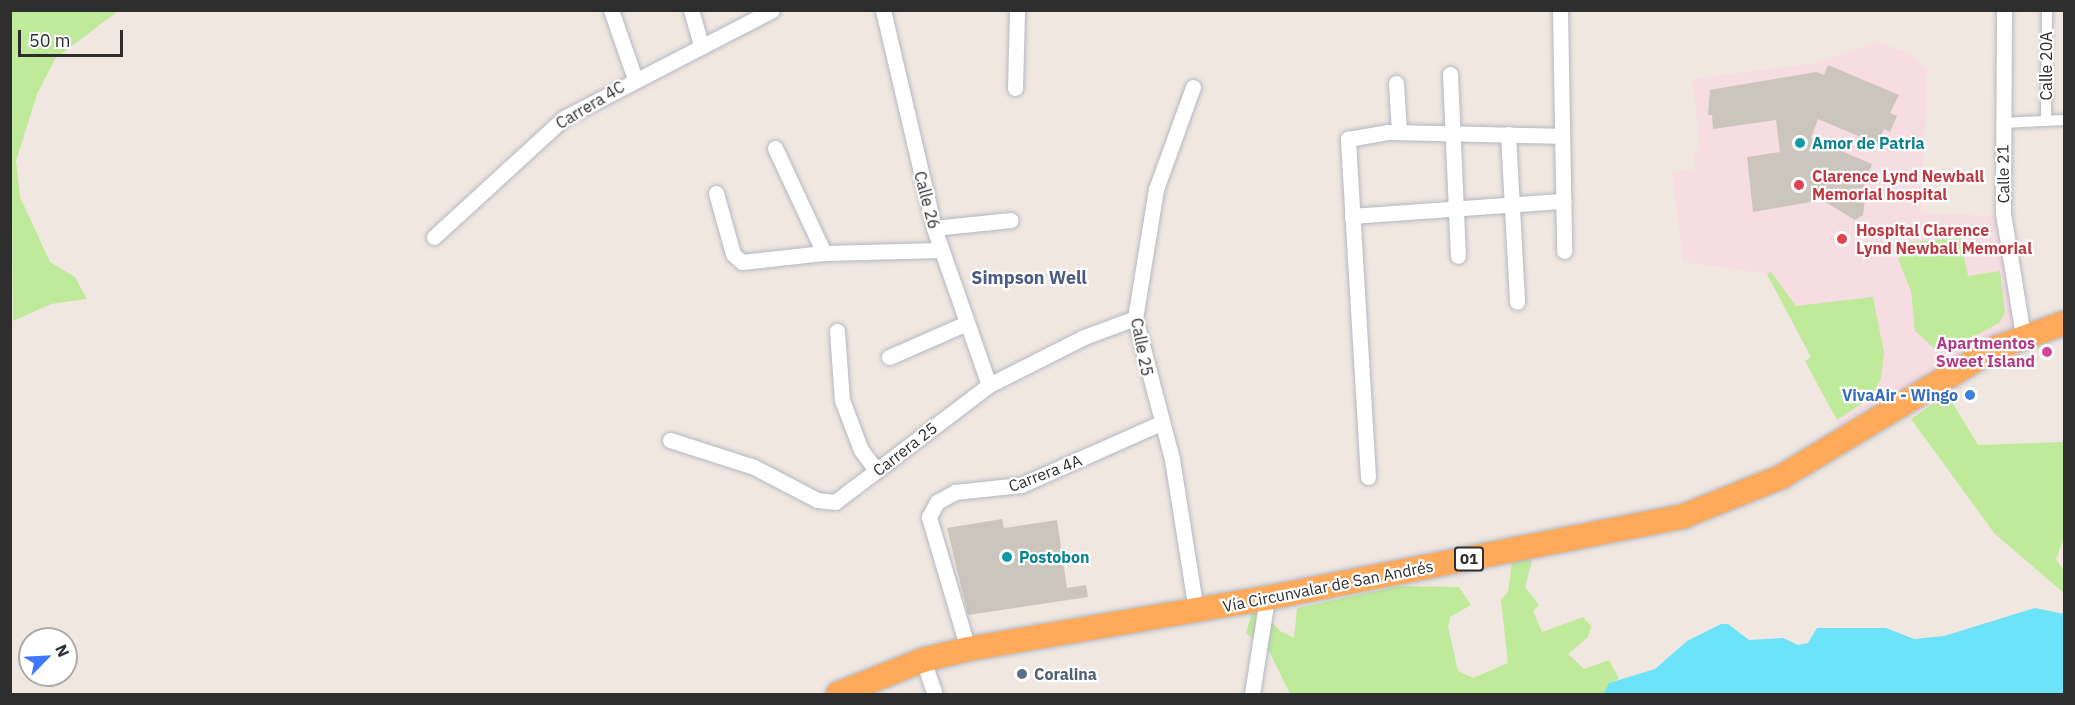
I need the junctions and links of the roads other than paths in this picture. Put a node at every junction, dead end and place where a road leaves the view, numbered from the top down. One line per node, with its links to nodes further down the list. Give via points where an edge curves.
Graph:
1 (611, 10): 11 (street)
2 (691, 10): 9 (street)
3 (883, 10): 29 (street, Calle 26)
4 (1017, 10): 14 (street)
5 (1560, 10): 21 (street)
6 (2004, 10): 17 (street, Calle 21)
7 (2047, 10): 16 (street, Calle 20A)
8 (765, 12): 9 (street, Carrera 4C)
9 (701, 44): 11 (street, Carrera 4C)
10 (1450, 74): 19 (street)
11 (635, 79): 30 (street, Carrera 4C, via 585,105 542,135)
12 (1396, 83): 18 (street)
13 (1193, 87): 36 (street, Calle 25, via 1156,189)
14 (1015, 88)
15 (2064, 120): 16 (street)
16 (2046, 121): 17 (street)
17 (2002, 123): 40 (street, Calle 21, via 2003,213)
18 (1399, 132): 19 (street); 27 (street, via 1348,139)
19 (1454, 133): 20 (street); 26 (street)
20 (1508, 134): 21 (street); 25 (street)
21 (1560, 136): 24 (street)
22 (775, 148): 33 (street)
23 (716, 193): 33 (street, via 738,261)
24 (1563, 201): 25 (street); 32 (street)
25 (1512, 202): 26 (street); 35 (street)
26 (1456, 207): 27 (street); 34 (street)
27 (1352, 216): 46 (street)
28 (1011, 220): 29 (street)
29 (934, 228): 31 (street, Calle 26)
30 (434, 237)
31 (941, 250): 33 (street); 38 (street, Calle 26)
32 (1564, 251)
33 (824, 254)
34 (1458, 256)
35 (1517, 302)
36 (1135, 318): 42 (street, Carrera 25, via 1083,337); 43 (street, Calle 25)
37 (2064, 323): 40 (highway, Vía Circunvalar de San Andrés / 01)
38 (964, 324): 41 (street); 42 (street, Calle 26)
39 (837, 331): 45 (street, via 842,400 861,450)
40 (2023, 335): 47 (highway, Vía Circunvalar de San Andrés / 01, via 1846,436 1815,458 1713,507)
41 (889, 357)
42 (989, 385): 45 (street, Carrera 25)
43 (1161, 423): 48 (street, Calle 25, via 1179,494); 49 (street, Carrera 4A, via 1021,485 955,492 937,502 929,517)
44 (670, 440): 45 (street, Carrera 25, via 754,466 827,502 844,498)
45 (876, 470)
46 (1368, 477)
47 (1267, 598): 48 (highway, Vía Circunvalar de San Andrés / 01); 53 (street)
48 (1196, 611): 49 (highway, Vía Circunvalar de San Andrés / 01)
49 (968, 649): 50 (highway, Vía Circunvalar de San Andrés / 01)
50 (923, 660): 51 (highway, Vía Circunvalar de San Andrés / 01); 52 (street)
51 (838, 694)
52 (935, 694)
53 (1252, 694)

